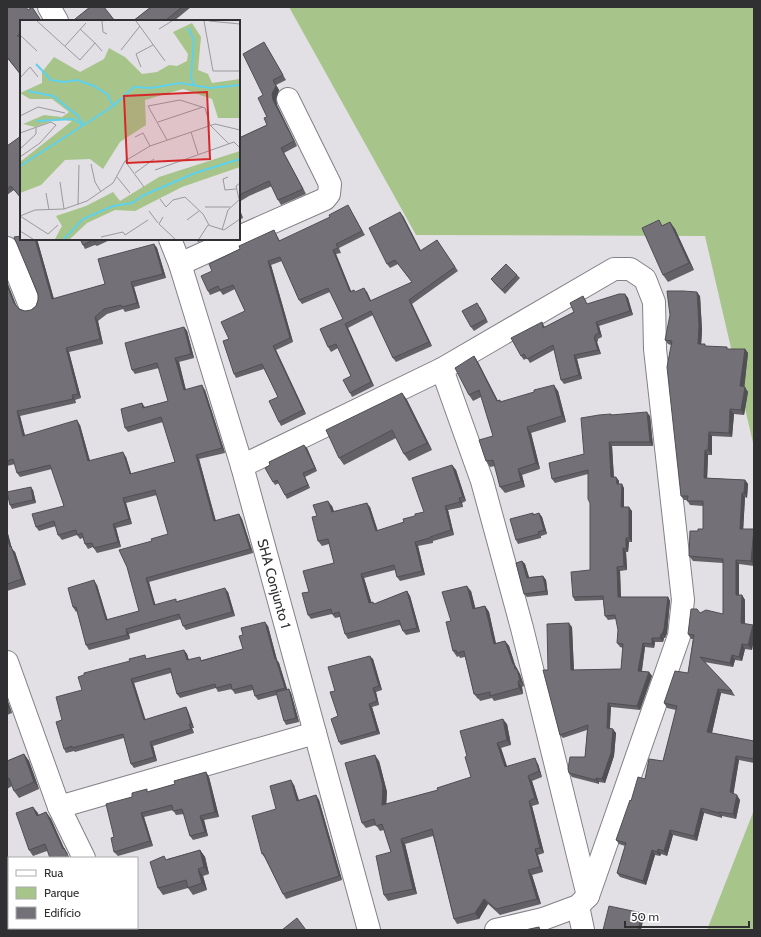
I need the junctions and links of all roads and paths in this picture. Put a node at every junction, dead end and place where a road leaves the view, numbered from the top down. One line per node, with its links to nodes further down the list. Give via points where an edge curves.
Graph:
1 (49, 7): 2 (street)
2 (56, 20)
3 (288, 99): 4 (street, via 330,184 330,194)
4 (240, 237)
5 (170, 240): 8 (street, SHA Conjunto 1)
6 (233, 240): 8 (street)
7 (7, 248): 9 (street)
8 (180, 264): 11 (street, SHA Conjunto 1)
9 (29, 303)
10 (442, 368): 11 (street); 16 (street, via 482,482 522,628); 16 (street, via 614,269 630,269 646,279 654,302 655,349 683,600 679,636)
11 (242, 466): 13 (street, SHA Conjunto 1)
12 (7, 662): 14 (street)
13 (315, 733): 14 (street); 17 (street, SHA Conjunto 1)
14 (59, 807): 15 (street)
15 (84, 857)
16 (583, 901): 18 (street, via 543,919); 19 (street)
17 (370, 930)
18 (496, 930)
19 (583, 930)

